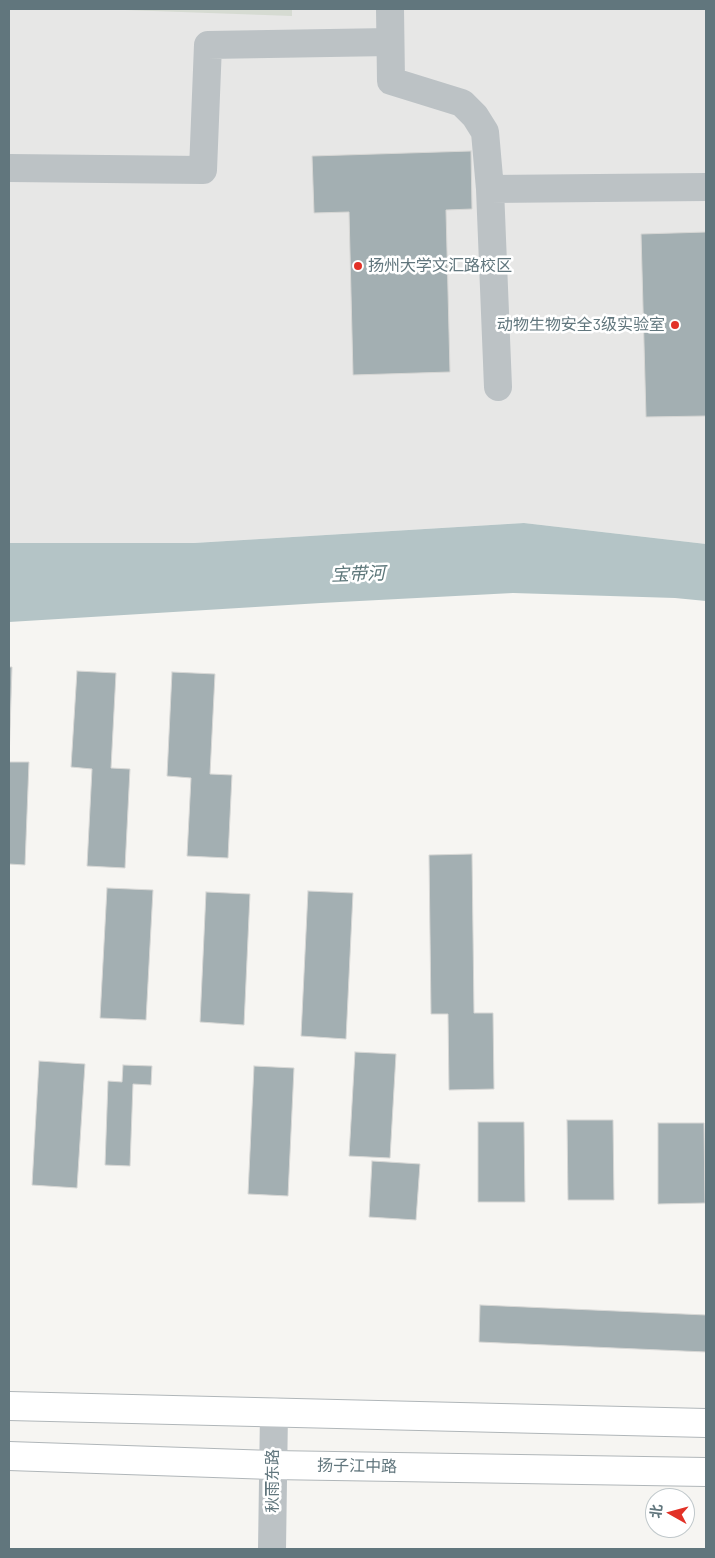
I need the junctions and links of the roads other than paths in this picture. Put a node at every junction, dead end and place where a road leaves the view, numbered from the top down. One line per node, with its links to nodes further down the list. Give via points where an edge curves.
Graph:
1 (390, 9): 2 (street)
2 (390, 42): 3 (street, via 208,45 203,170); 5 (street, via 391,81 462,103 475,116 485,132)
3 (9, 168)
4 (706, 187): 5 (street)
5 (490, 189): 6 (street)
6 (498, 387)
7 (9, 1406): 8 (main road)
8 (274, 1412): 9 (main road); 11 (street, 秋雨东路)
9 (706, 1423)
10 (9, 1456): 11 (main road, 扬子江中路)
11 (272, 1465): 12 (main road, 扬子江中路); 13 (street, 秋雨东路)
12 (706, 1472)
13 (272, 1549)

